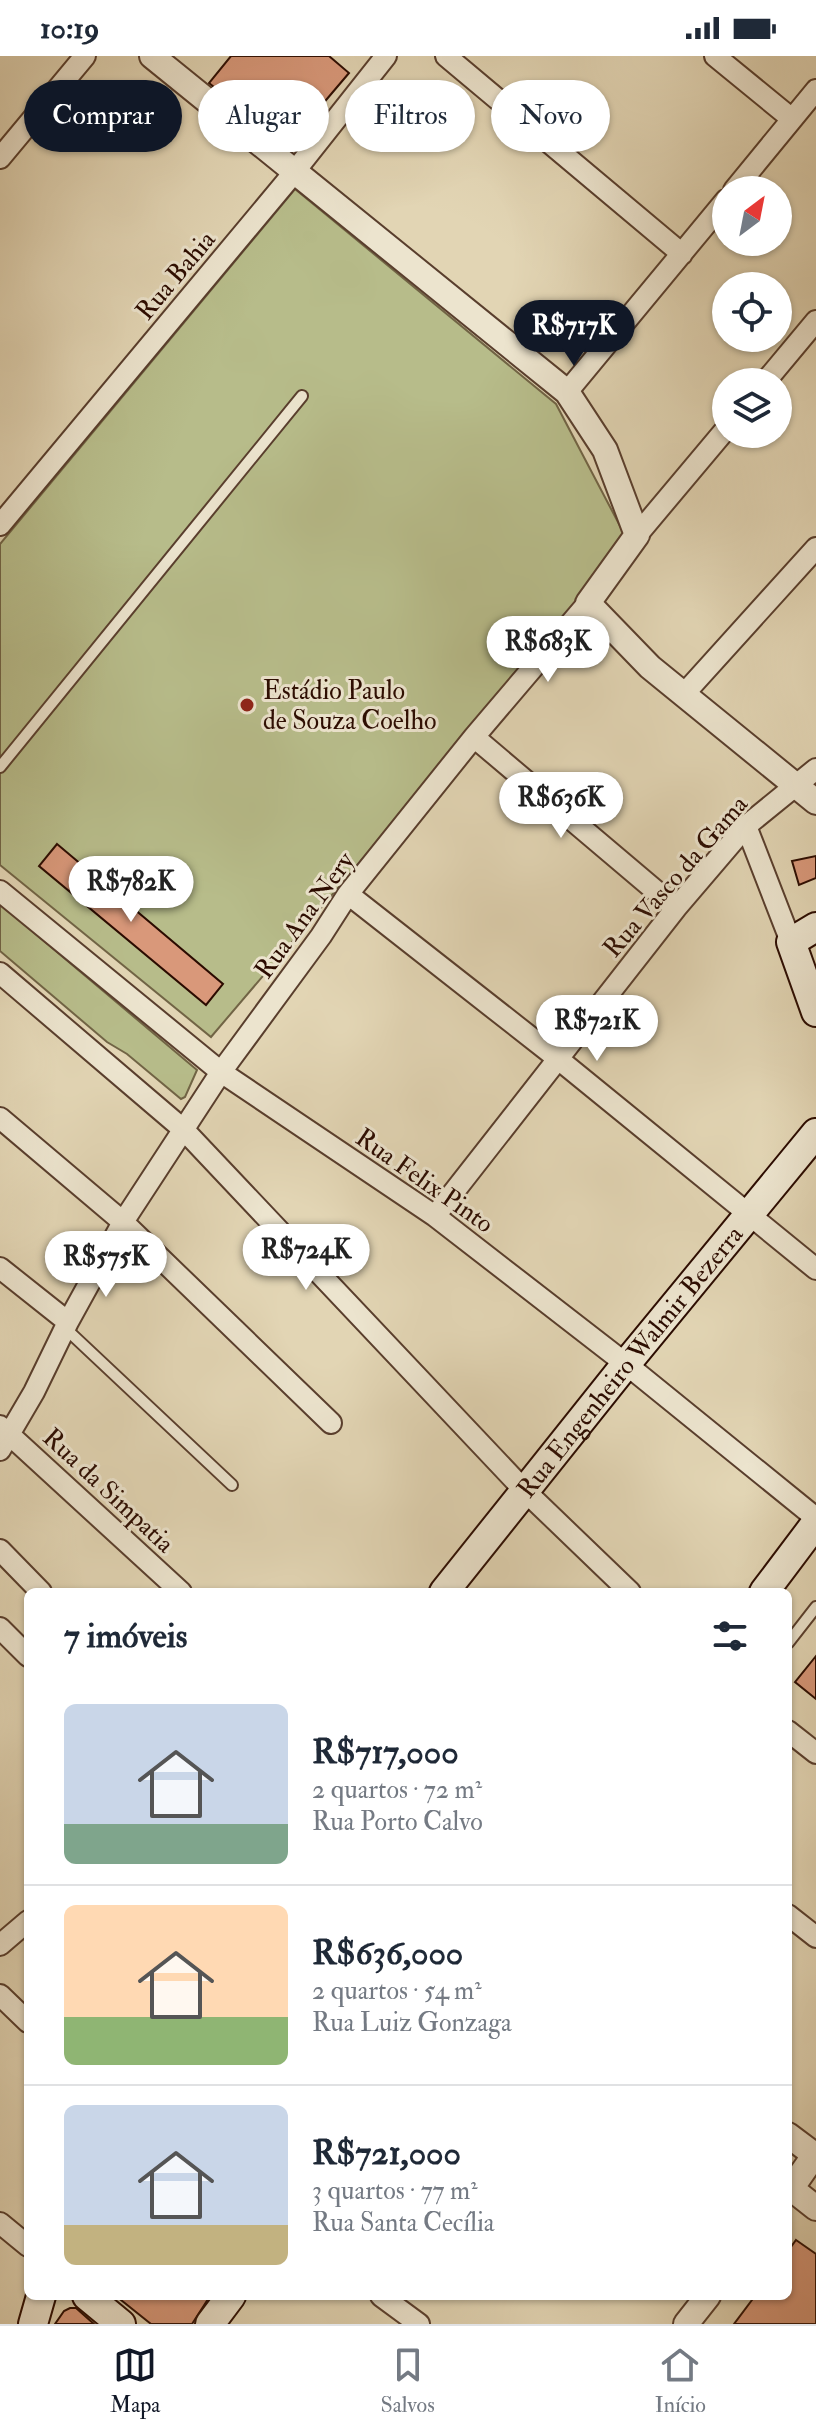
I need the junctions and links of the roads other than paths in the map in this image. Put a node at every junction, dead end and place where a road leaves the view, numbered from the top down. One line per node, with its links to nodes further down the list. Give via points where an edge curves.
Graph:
1 (85, 56): 8 (street)
2 (152, 56): 9 (street)
3 (386, 56): 9 (street, Rua Bahia)
4 (446, 56): 12 (street)
5 (715, 56): 7 (street)
6 (816, 90): 7 (street)
7 (792, 119): 10 (street)
8 (0, 158)
9 (295, 172): 15 (street); 18 (street, Rua Bahia)
10 (745, 176)
11 (712, 217): 12 (street)
12 (682, 254): 15 (street)
13 (816, 321): 14 (street)
14 (777, 368)
15 (567, 392): 19 (street, via 605,450)
16 (302, 396): 24 (lane)
17 (712, 446): 19 (street)
18 (0, 525)
19 (637, 535): 21 (street)
20 (816, 548): 22 (street)
21 (588, 603): 22 (street); 23 (street, Rua Ana Nery)
22 (684, 694): 26 (street)
23 (474, 737): 30 (street, Rua Ana Nery); 31 (street)
24 (0, 767)
25 (816, 769): 26 (street, Rua Vasco da Gama)
26 (795, 785): 27 (street); 28 (street, Rua Vasco da Gama)
27 (816, 802)
28 (746, 826): 31 (street, Rua Vasco da Gama); 33 (street)
29 (0, 891): 37 (street, Rua Felix Pinto)
30 (348, 894): 36 (street); 37 (street, Rua Ana Nery)
31 (676, 908): 36 (street, Rua Vasco da Gama)
32 (816, 927): 33 (main road)
33 (791, 942): 35 (main road)
34 (0, 973): 39 (street)
35 (816, 1012)
36 (557, 1058): 41 (street); 42 (street, Rua Vasco da Gama)
37 (221, 1072): 39 (street, Rua Ana Nery); 42 (street, Rua Felix Pinto)
38 (0, 1118): 43 (street)
39 (184, 1130): 43 (street, Rua Ana Nery); 51 (street)
40 (816, 1133): 41 (main road, Rua Engenheiro Walmir Bezerra)
41 (749, 1214): 45 (street); 47 (main road, Rua Engenheiro Walmir Bezerra)
42 (435, 1216): 47 (street, Rua Felix Pinto)
43 (123, 1222): 46 (street, Rua Ana Nery); 48 (street)
44 (0, 1268): 46 (street)
45 (816, 1269)
46 (66, 1325): 49 (street, Rua Ana Nery); 50 (lane)
47 (626, 1364): 51 (main road, Rua Engenheiro Walmir Bezerra); 52 (street, Rua Felix Pinto)
48 (331, 1423)
49 (3, 1437): 55 (street, Rua da Simpatia)
50 (232, 1485)
51 (525, 1491): 56 (main road, Rua Engenheiro Walmir Bezerra); 57 (street)
52 (816, 1521): 58 (main road)
53 (0, 1550): 54 (street)
54 (37, 1588)
55 (176, 1588)
56 (447, 1588)
57 (626, 1588)
58 (767, 1588)
59 (816, 1607): 61 (lane)
60 (0, 1628): 62 (street)
61 (792, 1638)
62 (24, 1652)
63 (792, 1734): 64 (street)
64 (816, 1753)
65 (792, 1918): 67 (street)
66 (24, 1924): 68 (street)
67 (816, 1937)
68 (0, 1945)
69 (0, 1995): 70 (street)
70 (24, 2018)
71 (792, 2138): 72 (street)
72 (815, 2155): 73 (street)
73 (792, 2185)
74 (792, 2191): 75 (street)
75 (816, 2208)
76 (0, 2223): 77 (street)
77 (24, 2243)
78 (40, 2300): 83 (main road)
79 (92, 2300): 84 (main road)
80 (228, 2300): 85 (main road)
81 (386, 2300): 86 (street)
82 (705, 2300): 87 (street)
83 (33, 2324)
84 (121, 2324)
85 (210, 2324)
86 (419, 2324)
87 (686, 2324)

